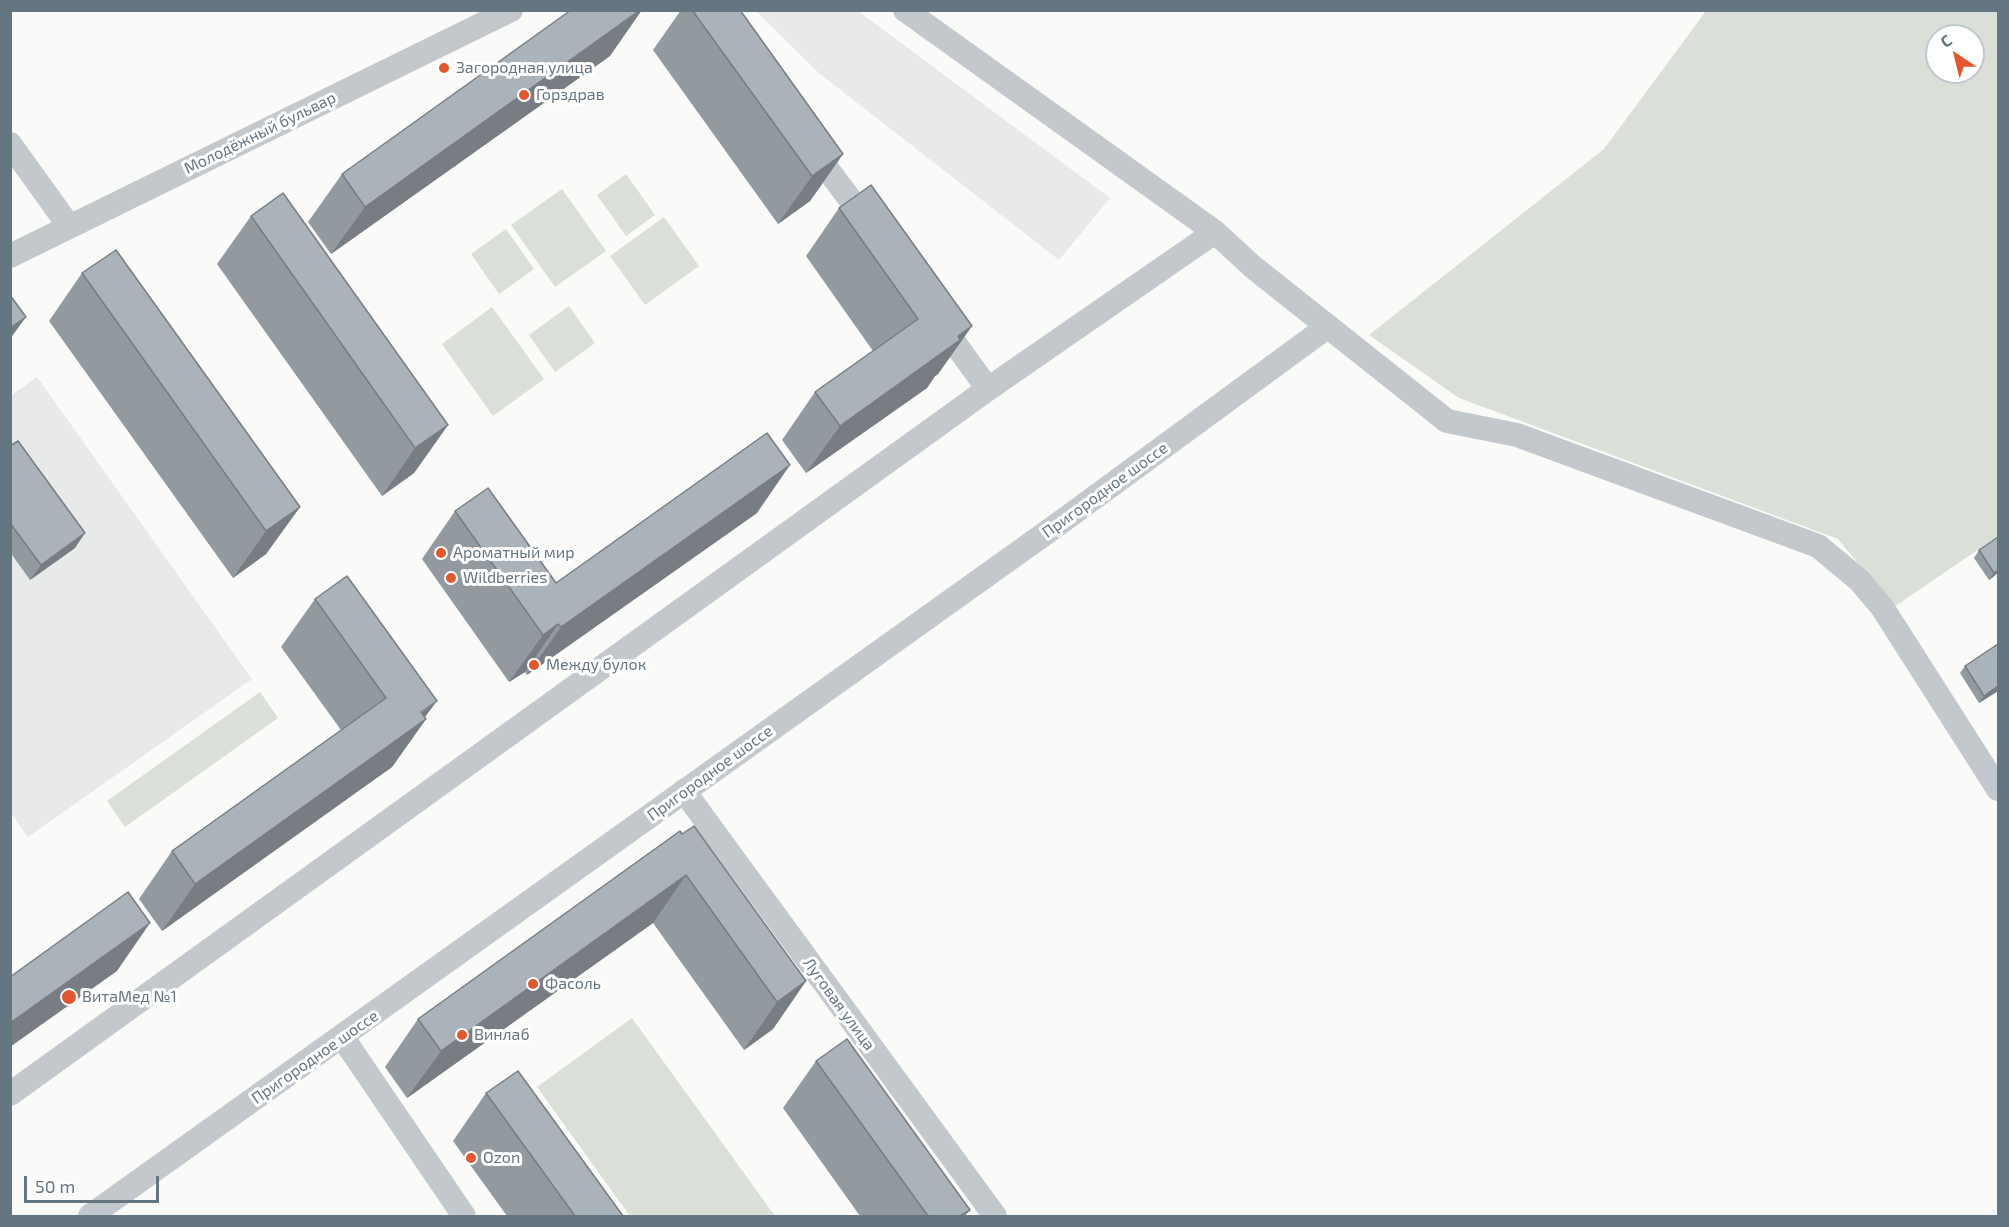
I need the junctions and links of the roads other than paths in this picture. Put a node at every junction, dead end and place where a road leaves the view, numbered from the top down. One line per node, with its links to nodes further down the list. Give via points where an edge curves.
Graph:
1 (511, 10): 5 (street, Молодёжный бульвар)
2 (905, 11): 6 (street)
3 (800, 132): 7 (street)
4 (10, 144): 5 (street)
5 (69, 226): 8 (street, Молодёжный бульвар)
6 (1215, 232): 10 (street); 11 (street)
7 (882, 243)
8 (10, 256)
9 (922, 298): 11 (street)
10 (1327, 327): 12 (street, via 1447,421 1517,435 1818,546 1859,580 1882,607); 13 (street, Пригородное шоссе)
11 (988, 389): 15 (street)
12 (1998, 789)
13 (684, 791): 14 (street, Пригородное шоссе); 18 (street, Луговая улица)
14 (343, 1038): 16 (street, Пригородное шоссе); 17 (street)
15 (10, 1094)
16 (90, 1216)
17 (464, 1216)
18 (995, 1216)

